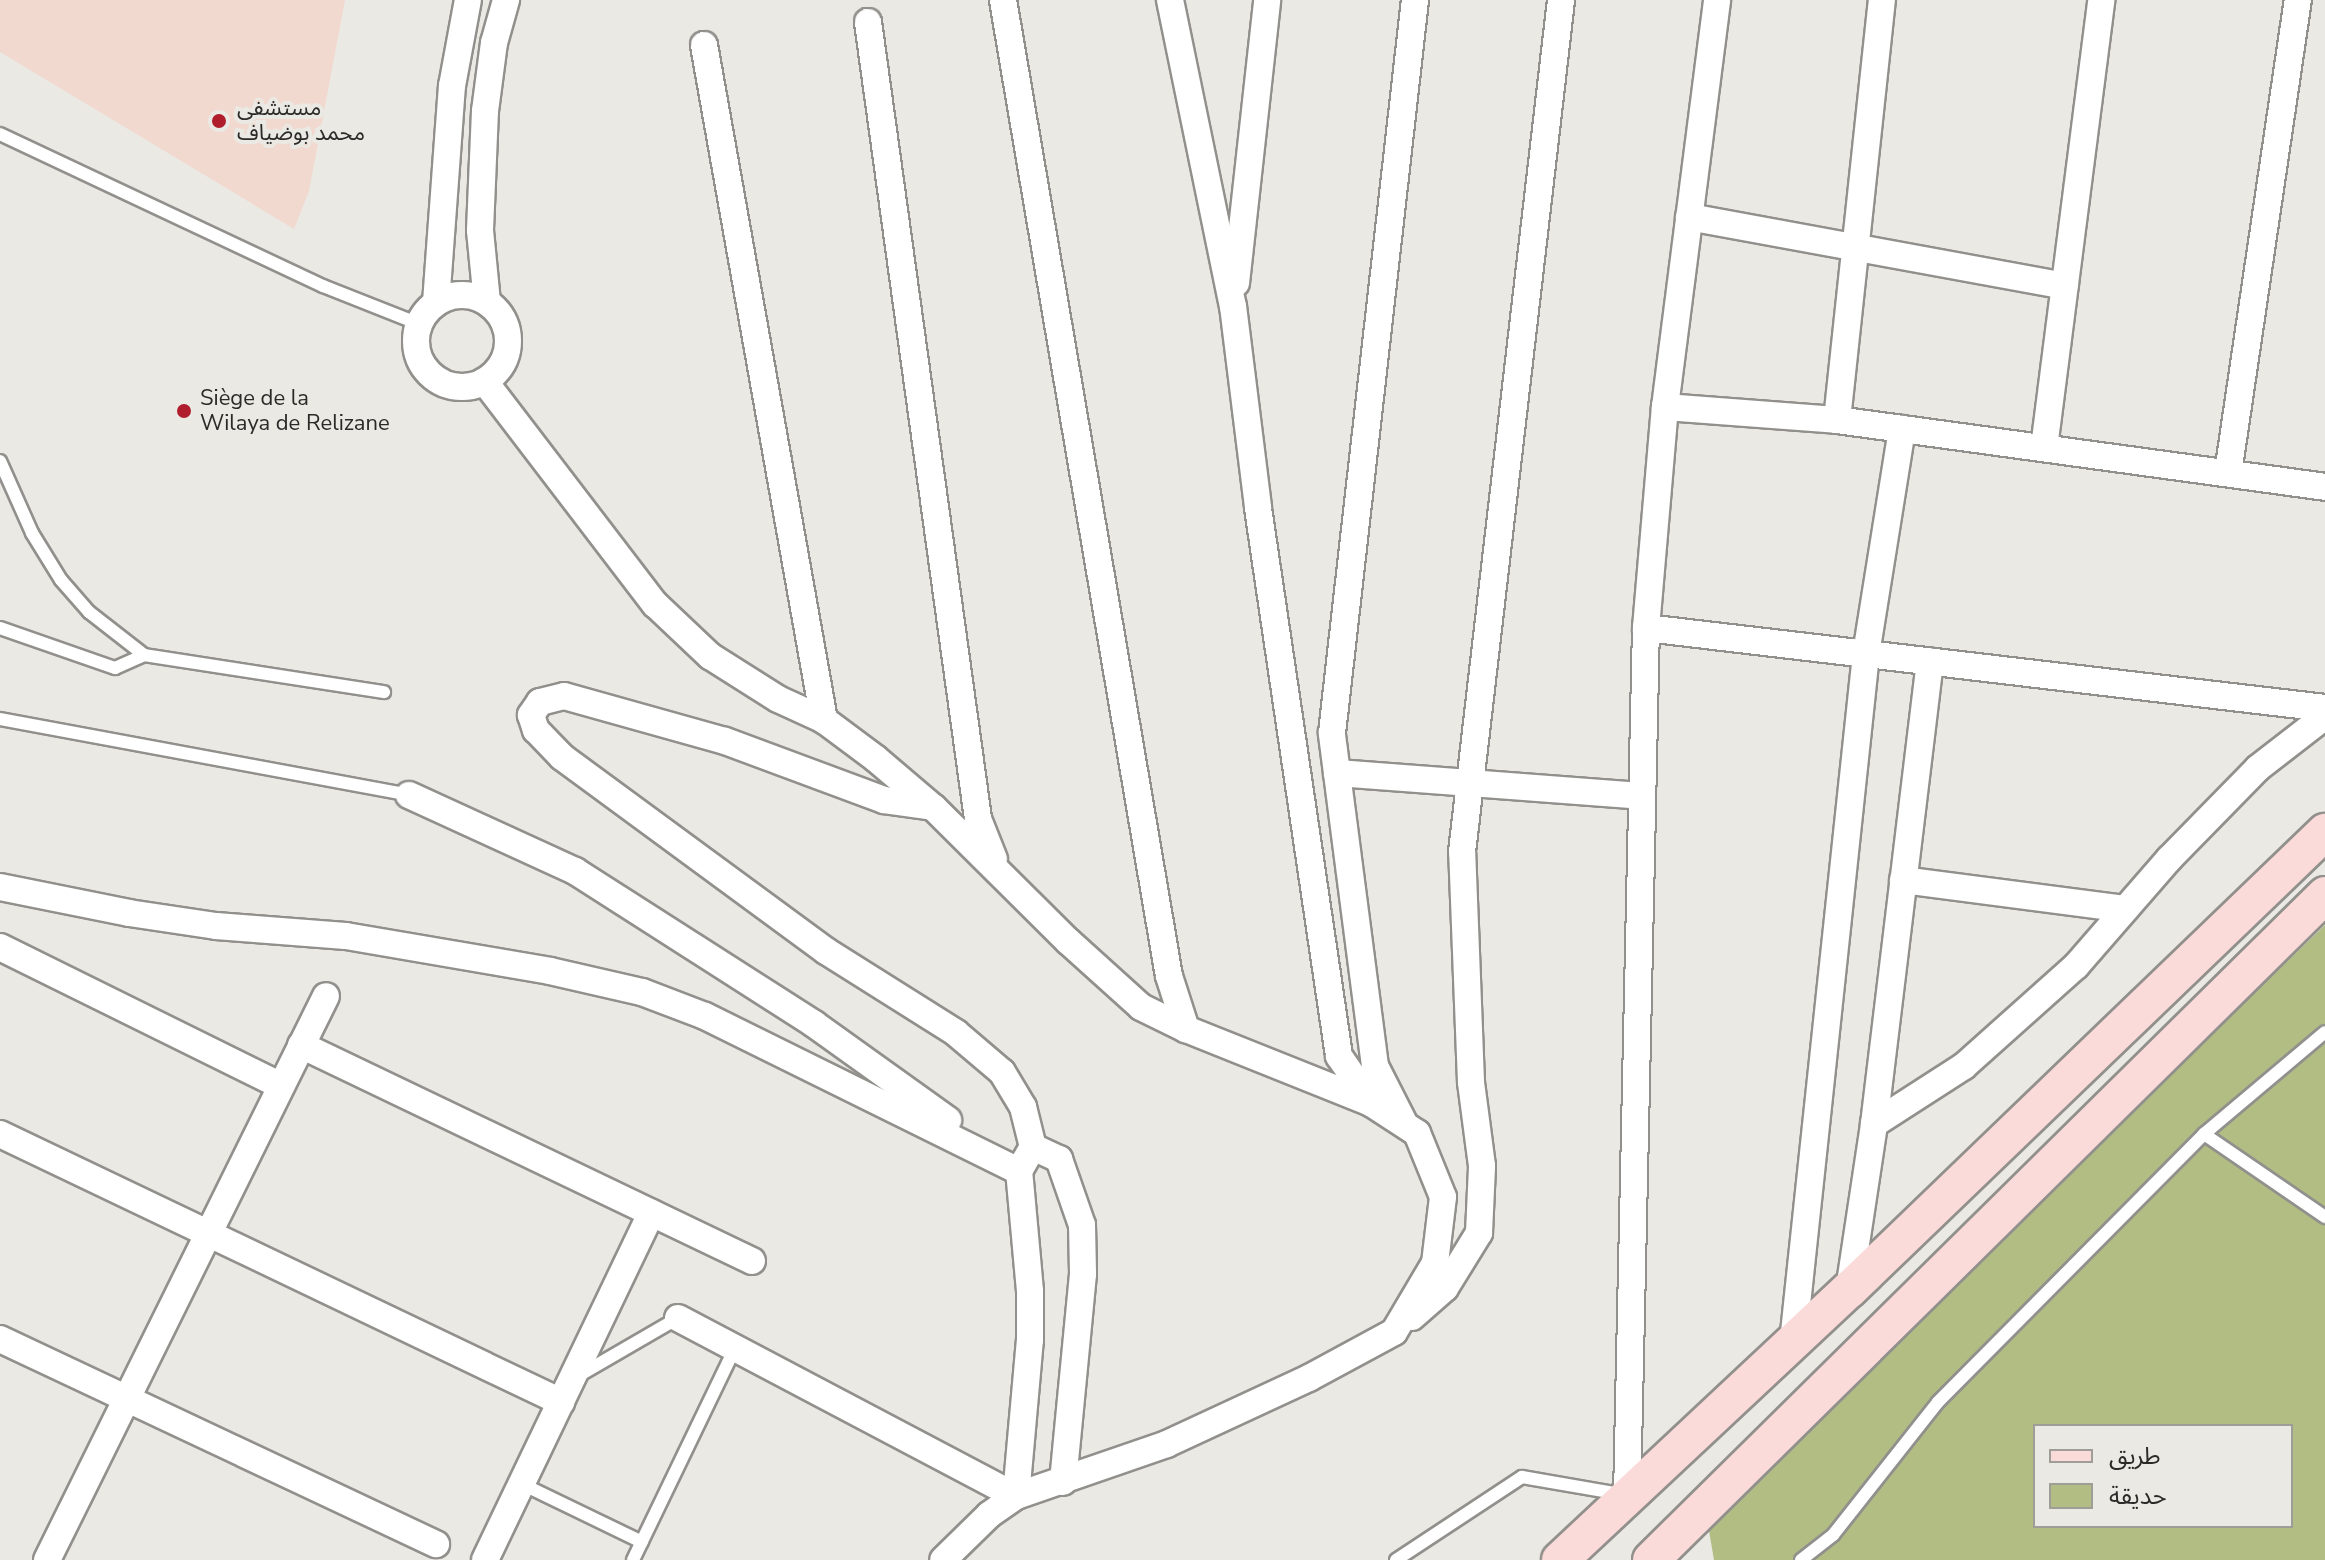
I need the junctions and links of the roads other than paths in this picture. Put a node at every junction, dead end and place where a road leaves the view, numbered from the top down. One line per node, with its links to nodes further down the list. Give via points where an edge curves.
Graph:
1 (468, 0): 19 (street, via 452,86)
2 (506, 0): 18 (street, via 485,111 480,230)
3 (1003, 0): 53 (street, via 1169,976)
4 (1170, 0): 20 (street)
5 (1267, 0): 20 (street)
6 (1415, 0): 40 (street, via 1332,733)
7 (1561, 0): 41 (street)
8 (1717, 0): 15 (street)
9 (1882, 0): 16 (street)
10 (2101, 0): 17 (street)
11 (2298, 0): 28 (street)
12 (868, 22): 46 (street, via 978,819)
13 (704, 45): 39 (street)
14 (0, 134): 21 (lane, via 323,286)
15 (1689, 217): 16 (street); 23 (street)
16 (1856, 245): 17 (street); 24 (street)
17 (2065, 286): 26 (street)
18 (487, 302): 19 (street, via 462,295); 22 (street, via 499,313 509,343 497,372)
19 (436, 303): 21 (street)
20 (1233, 306): 57 (street, via 1339,1056)
21 (419, 324): 22 (street, via 417,352 431,377 457,388)
22 (485, 382): 39 (street, via 655,604 710,656 778,699)
23 (1665, 407): 24 (street); 31 (street)
24 (1837, 420): 25 (street)
25 (1902, 429): 26 (street); 32 (street)
26 (2044, 448): 28 (street)
27 (0, 461): 33 (lane, via 32,533 61,580 89,612)
28 (2228, 473): 29 (street)
29 (2325, 487)
30 (0, 628): 33 (lane, via 115,668)
31 (1646, 628): 32 (street); 43 (street)
32 (1866, 654): 34 (street); 72 (street)
33 (144, 655): 35 (lane)
34 (1930, 661): 36 (street); 47 (street)
35 (384, 692)
36 (2325, 708)
37 (2325, 716): 50 (street, via 2258,768)
38 (0, 719): 42 (lane)
39 (824, 720): 44 (street)
40 (1337, 773): 41 (street); 59 (street, via 1375,1066)
41 (1470, 784): 43 (street); 70 (street, via 1462,852 1471,1082 1482,1166 1479,1233 1445,1288)
42 (409, 795): 63 (street, via 575,871 814,1024)
43 (1641, 796): 79 (street)
44 (934, 808): 46 (street); 62 (street, via 884,800 725,741 564,696 540,702 531,715 536,730 562,757 826,951 956,1033 1002,1072 1023,1107)
45 (2325, 832): 68 (main road)
46 (998, 870): 53 (street, via 1141,1007)
47 (1903, 880): 50 (street); 58 (street)
48 (0, 887): 63 (street, via 216,926 346,936 642,992 705,1016)
49 (2325, 895): 88 (main road)
50 (2125, 909): 58 (street, via 2076,966 1964,1066)
51 (0, 947): 56 (street)
52 (326, 996): 55 (street)
53 (1186, 1029): 57 (street)
54 (2325, 1032): 61 (lane)
55 (301, 1045): 56 (street); 64 (street)
56 (281, 1086): 66 (street)
57 (1371, 1103): 59 (street)
58 (1874, 1124): 68 (street)
59 (1404, 1125): 70 (street, via 1417,1133 1443,1197 1435,1263)
60 (0, 1134): 66 (street)
61 (2204, 1134): 65 (lane); 89 (lane, via 1938,1402 1833,1535)
62 (1033, 1147): 63 (street); 76 (street, via 1059,1159 1082,1225 1083,1274)
63 (1019, 1171): 78 (street, via 1030,1340)
64 (651, 1213): 67 (street); 74 (street)
65 (2325, 1217)
66 (208, 1234): 74 (street); 75 (street)
67 (752, 1261)
68 (1849, 1290): 72 (main road)
69 (678, 1318): 73 (street); 74 (lane)
70 (1394, 1332): 76 (street, via 1181,1437)
71 (0, 1339): 75 (street)
72 (1793, 1342): 79 (main road)
73 (735, 1348): 78 (street); 80 (lane)
74 (566, 1391): 77 (street)
75 (127, 1397): 81 (street); 82 (street)
76 (1063, 1482): 78 (street)
77 (522, 1484): 80 (lane); 83 (street)
78 (1016, 1496): 85 (street)
79 (1627, 1496): 86 (lane, via 1522,1477); 87 (main road)
80 (642, 1542): 84 (lane)
81 (436, 1544)
82 (47, 1560)
83 (485, 1560)
84 (633, 1560)
85 (943, 1560)
86 (1396, 1560)
87 (1560, 1560)
88 (1651, 1560)
89 (1801, 1560)

